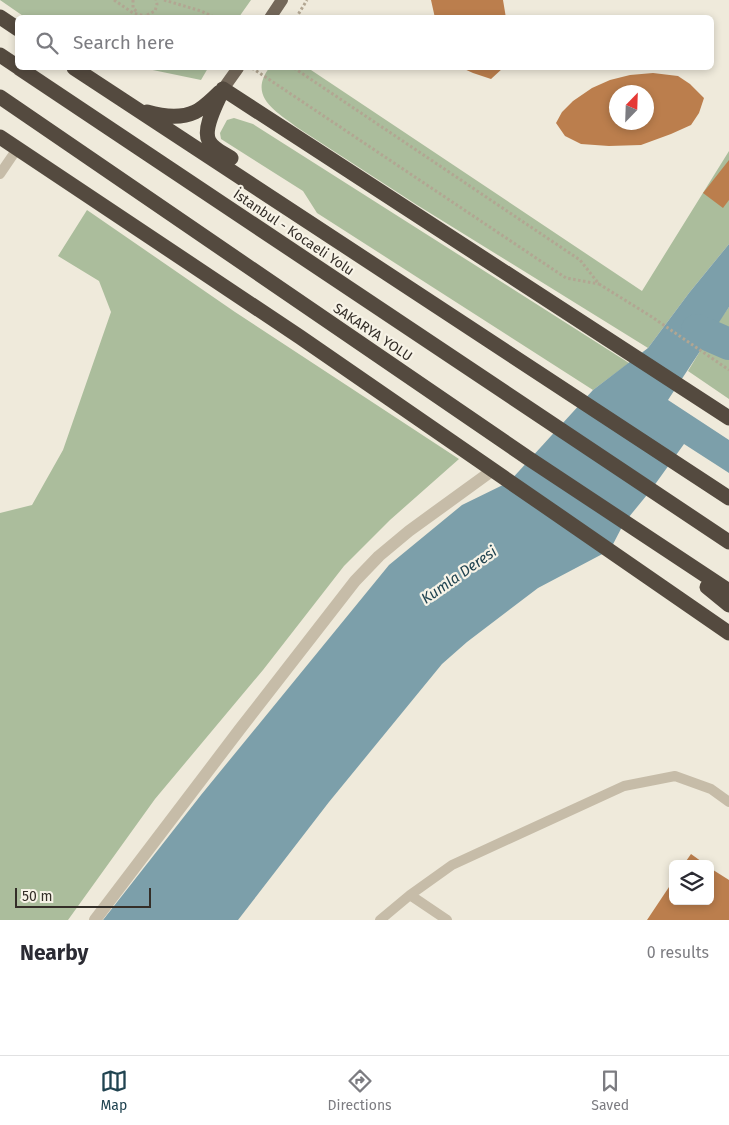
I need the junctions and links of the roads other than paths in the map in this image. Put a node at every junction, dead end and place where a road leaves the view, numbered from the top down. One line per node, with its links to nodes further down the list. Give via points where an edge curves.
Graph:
1 (282, 0): 2 (main road)
2 (272, 15)
3 (0, 17): 4 (highway)
4 (15, 27)
5 (0, 55): 6 (highway, İstanbul - Kocaeli Yolu)
6 (15, 65)
7 (22, 70): 20 (highway, İstanbul - Kocaeli Yolu)
8 (77, 70): 12 (highway)
9 (237, 70): 10 (main road)
10 (223, 89): 12 (highway, via 194,113 166,116); 16 (highway, via 206,131 209,141 217,150 274,186); 17 (highway)
11 (0, 97): 22 (highway, SAKARYA YOLU)
12 (137, 109): 16 (highway)
13 (0, 137): 14 (highway)
14 (17, 149): 15 (lane); 18 (highway)
15 (0, 174)
16 (306, 218): 19 (highway)
17 (729, 418)
18 (493, 470): 26 (highway); 29 (street, via 409,531 355,581)
19 (729, 498)
20 (701, 524): 21 (highway); 23 (highway)
21 (729, 537)
22 (652, 542): 24 (highway, SAKARYA YOLU); 25 (highway)
23 (729, 542)
24 (729, 591)
25 (729, 605)
26 (729, 632)
27 (729, 802): 28 (lane, via 711,789 675,776 624,786 452,865)
28 (410, 896): 30 (lane); 31 (lane)
29 (95, 920)
30 (380, 920)
31 (447, 920)

